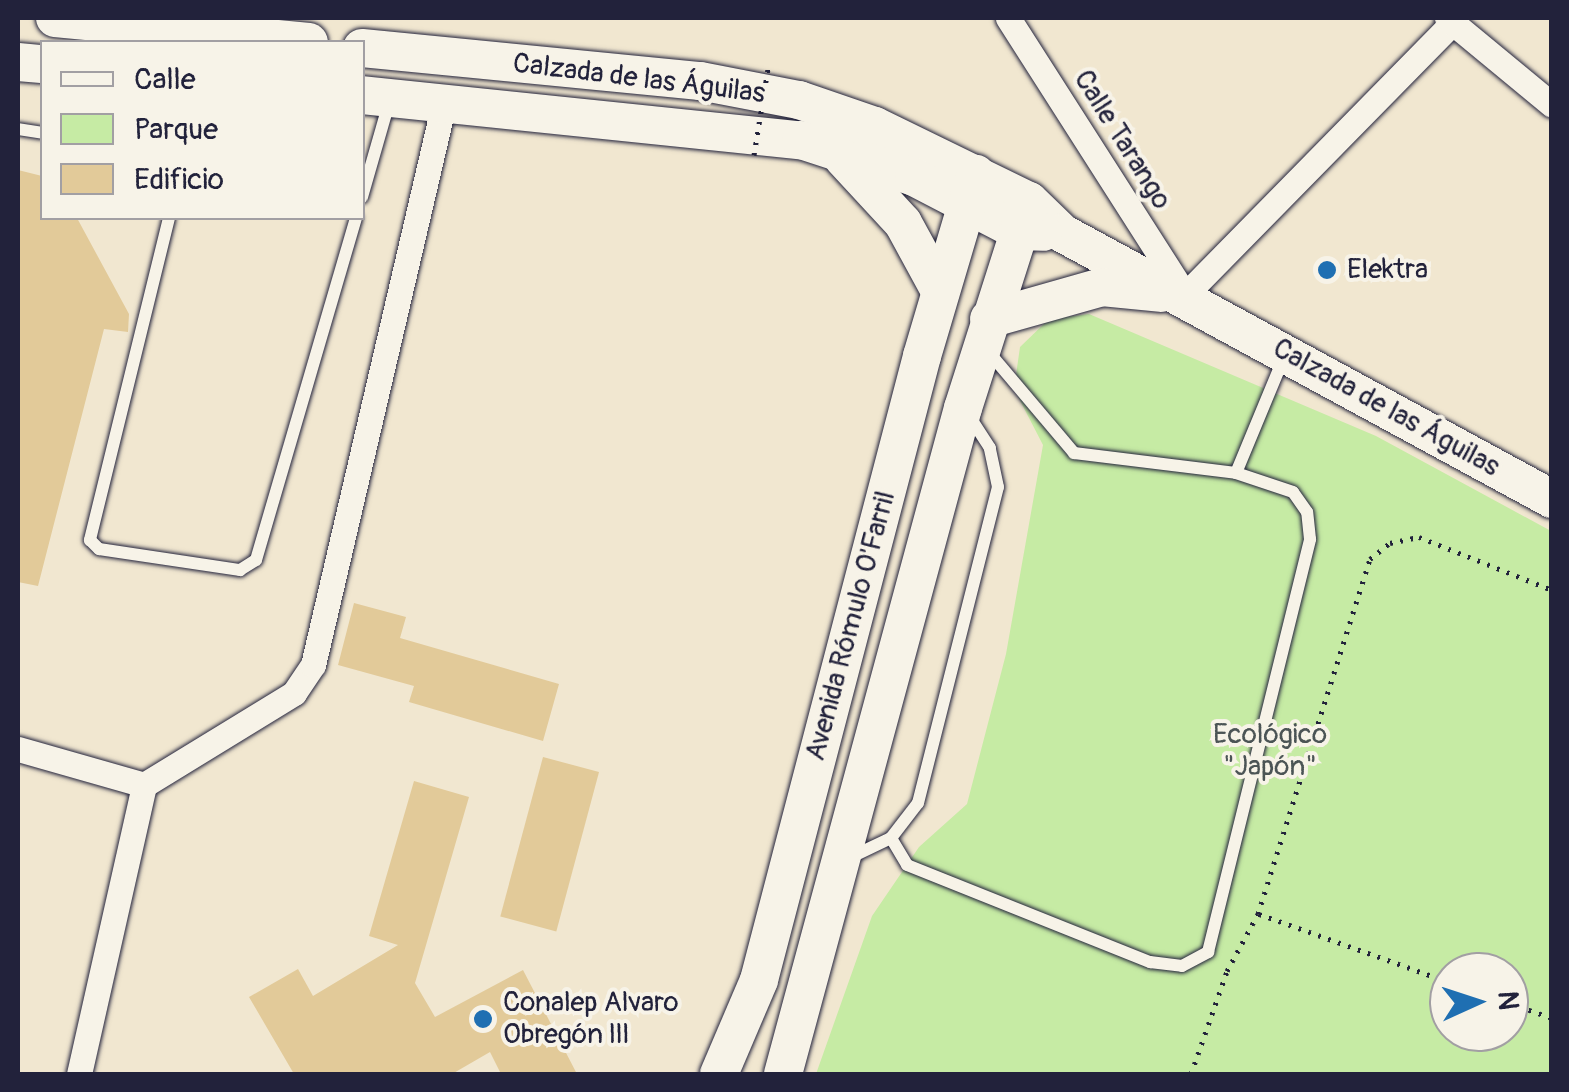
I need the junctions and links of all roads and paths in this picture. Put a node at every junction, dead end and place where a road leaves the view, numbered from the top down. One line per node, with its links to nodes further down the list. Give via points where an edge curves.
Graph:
1 (55, 18): 4 (main road)
2 (1008, 18): 18 (street, Calle Tarango)
3 (1450, 19): 9 (street); 18 (street)
4 (288, 40)
5 (365, 48): 13 (main road, Calzada de las Águilas, via 700,81 799,100 876,126)
6 (768, 69): 11 (path, bridge)
7 (377, 97): 8 (main road, Calzada de las Águilas); 12 (lane)
8 (444, 103): 10 (main road, Calzada de las Águilas, via 747,130); 27 (street, via 313,665 294,693)
9 (1552, 105)
10 (834, 150): 13 (main road, Calzada de las Águilas); 17 (main road, via 903,223)
11 (754, 155)
12 (367, 163)
13 (971, 190): 14 (main road, Calzada de las Águilas); 17 (main road, Avenida Rómulo O'Farril)
14 (1024, 216): 18 (main road, Calzada de las Águilas); 19 (main road, Avenida Rómulo O'Farril)
15 (169, 220): 16 (lane, via 90,540 99,549 240,570 256,560)
16 (355, 220)
17 (940, 292): 21 (main road, Avenida Rómulo O'Farril)
18 (1185, 295): 19 (main road, via 1102,287); 20 (main road, Calzada de las Águilas)
19 (981, 345): 21 (main road); 22 (main road, Avenida Rómulo O'Farril); 23 (lane, via 1020,381 1050,430 1074,452)
20 (1286, 352): 23 (lane); 24 (main road, Calzada de las Águilas)
21 (922, 356): 33 (main road, Avenida Rómulo O'Farril, via 759,980)
22 (964, 408): 28 (lane, via 990,448 998,487 918,803); 29 (main road, Avenida Rómulo O'Farril)
23 (1236, 473): 28 (lane, via 1293,492 1308,512 1310,539 1208,952 1182,966 1150,962 907,865)
24 (1552, 500)
25 (1552, 590): 30 (path, via 1419,537 1390,543 1370,559)
26 (18, 748): 27 (street)
27 (144, 784): 32 (street)
28 (892, 838): 29 (lane)
29 (845, 860): 34 (main road, Avenida Rómulo O'Farril)
30 (1258, 914): 31 (path); 35 (path, via 1227,971)
31 (1429, 975)
32 (79, 1074)
33 (719, 1074)
34 (783, 1074)
35 (1191, 1074)

